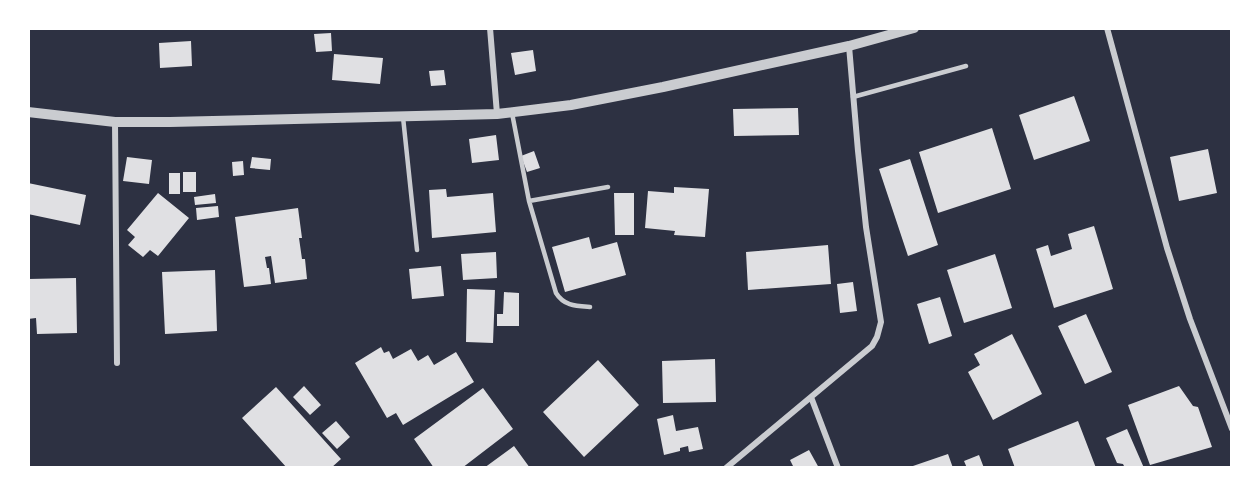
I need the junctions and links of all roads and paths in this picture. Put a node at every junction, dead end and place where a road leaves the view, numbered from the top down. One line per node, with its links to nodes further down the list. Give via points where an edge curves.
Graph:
1 (490, 28): 9 (street)
2 (914, 28): 4 (street)
3 (1107, 28): 18 (street, via 1167,248)
4 (849, 46): 6 (street); 8 (street, via 572,105)
5 (966, 66): 6 (lane)
6 (854, 97): 17 (street, via 880,330 872,346)
7 (28, 112): 11 (street)
8 (512, 112): 9 (street); 13 (lane)
9 (497, 114): 10 (street)
10 (403, 117): 11 (street); 14 (lane)
11 (115, 122): 16 (street)
12 (608, 187): 13 (lane)
13 (529, 201): 15 (lane, via 560,300)
14 (417, 250)
15 (590, 307)
16 (117, 363)
17 (811, 397): 19 (street); 20 (street)
18 (1232, 429)
19 (726, 468)
20 (838, 468)

